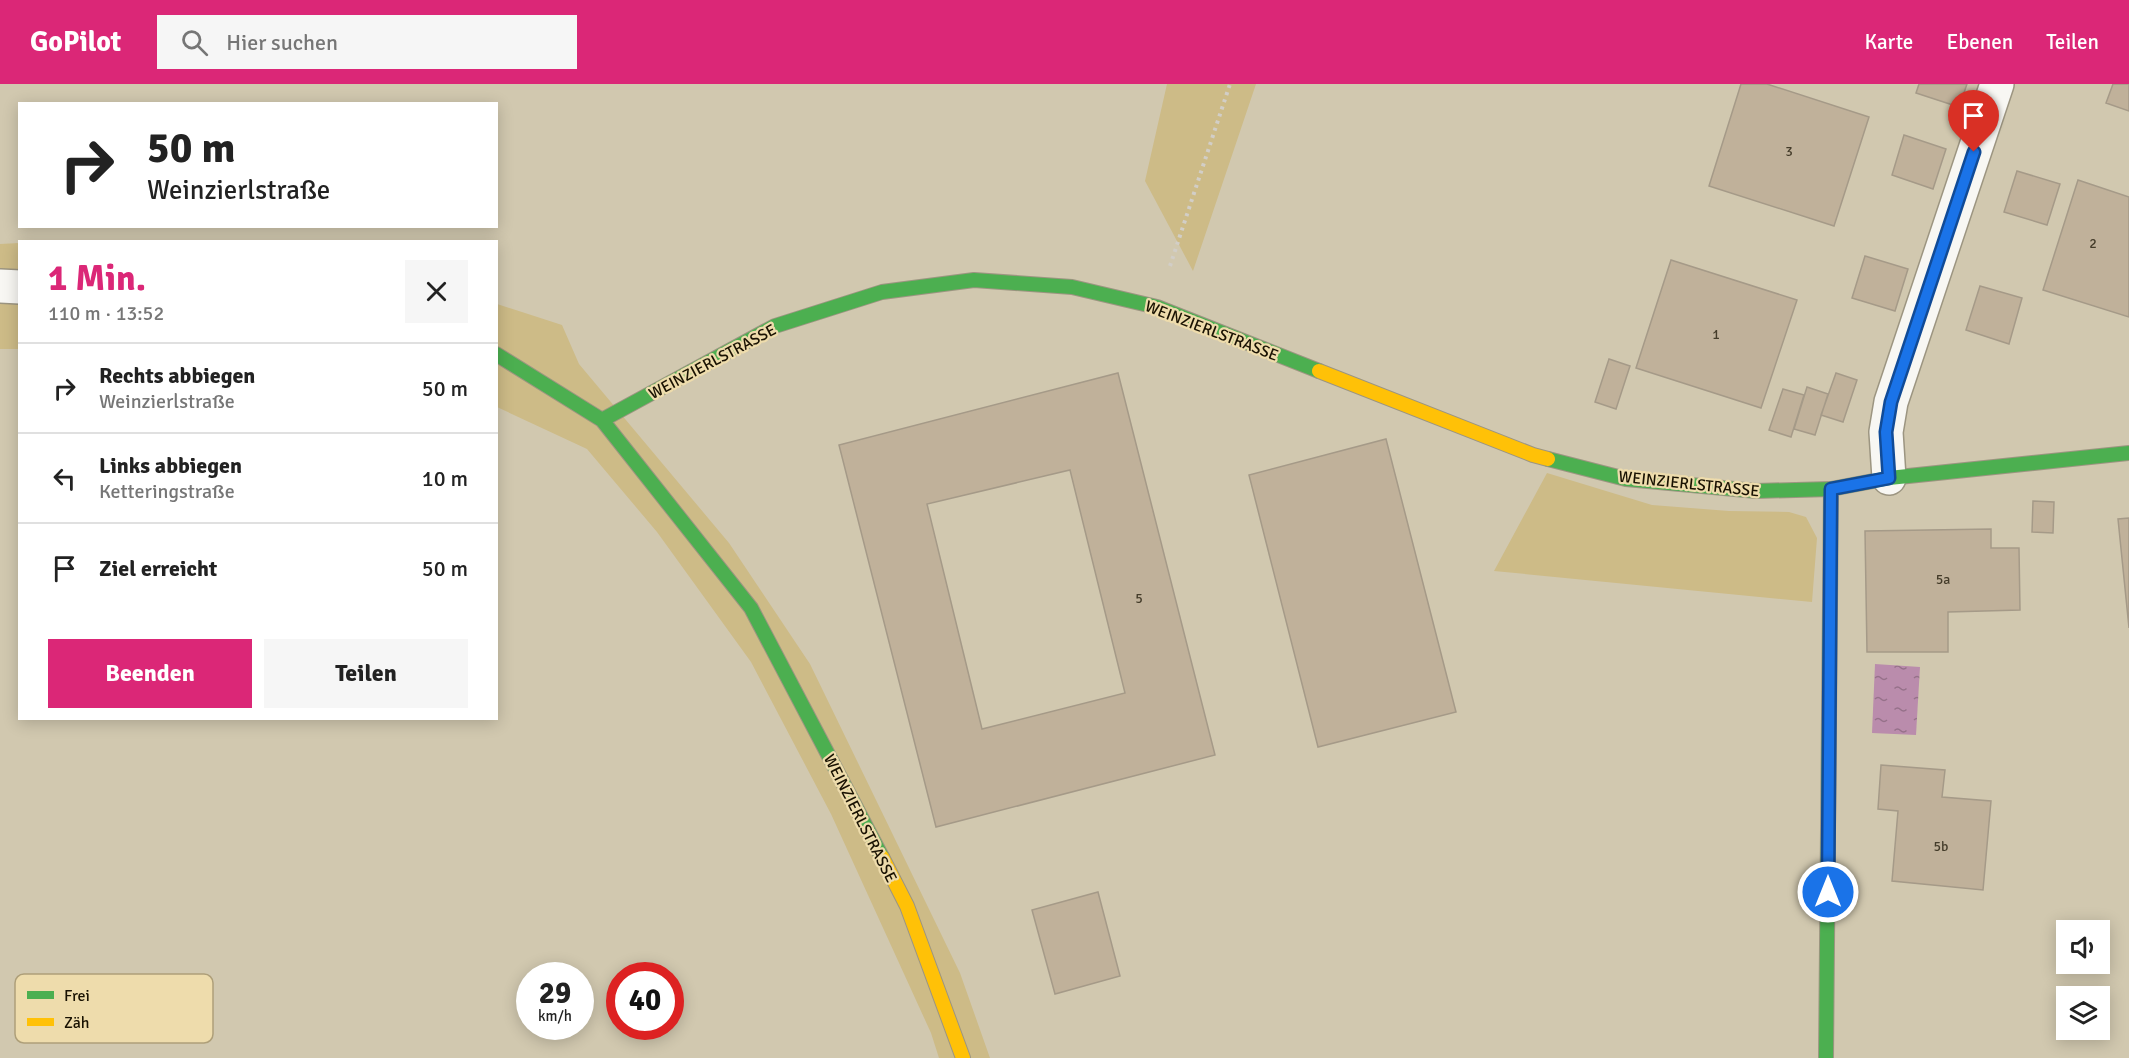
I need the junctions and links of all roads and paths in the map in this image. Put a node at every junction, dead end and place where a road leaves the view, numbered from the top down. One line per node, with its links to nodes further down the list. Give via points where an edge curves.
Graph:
1 (1230, 84): 5 (path)
2 (1997, 84): 9 (street, via 1891,402 1886,432)
3 (0, 286): 4 (street)
4 (18, 287)
5 (1157, 307): 7 (street, WEINZIERLSTRASSE, via 1072,287 974,280 882,292 775,326); 10 (street, WEINZIERLSTRASSE, via 1533,455 1626,479 1756,491)
6 (498, 355): 7 (street, WEINZIERLSTRASSE)
7 (602, 420): 11 (street, WEINZIERLSTRASSE, via 751,608 907,906)
8 (2129, 453): 9 (street, WEINZIERLSTRASSE)
9 (1889, 478): 10 (street, WEINZIERLSTRASSE)
10 (1831, 489): 12 (street)
11 (963, 1058)
12 (1826, 1058)

